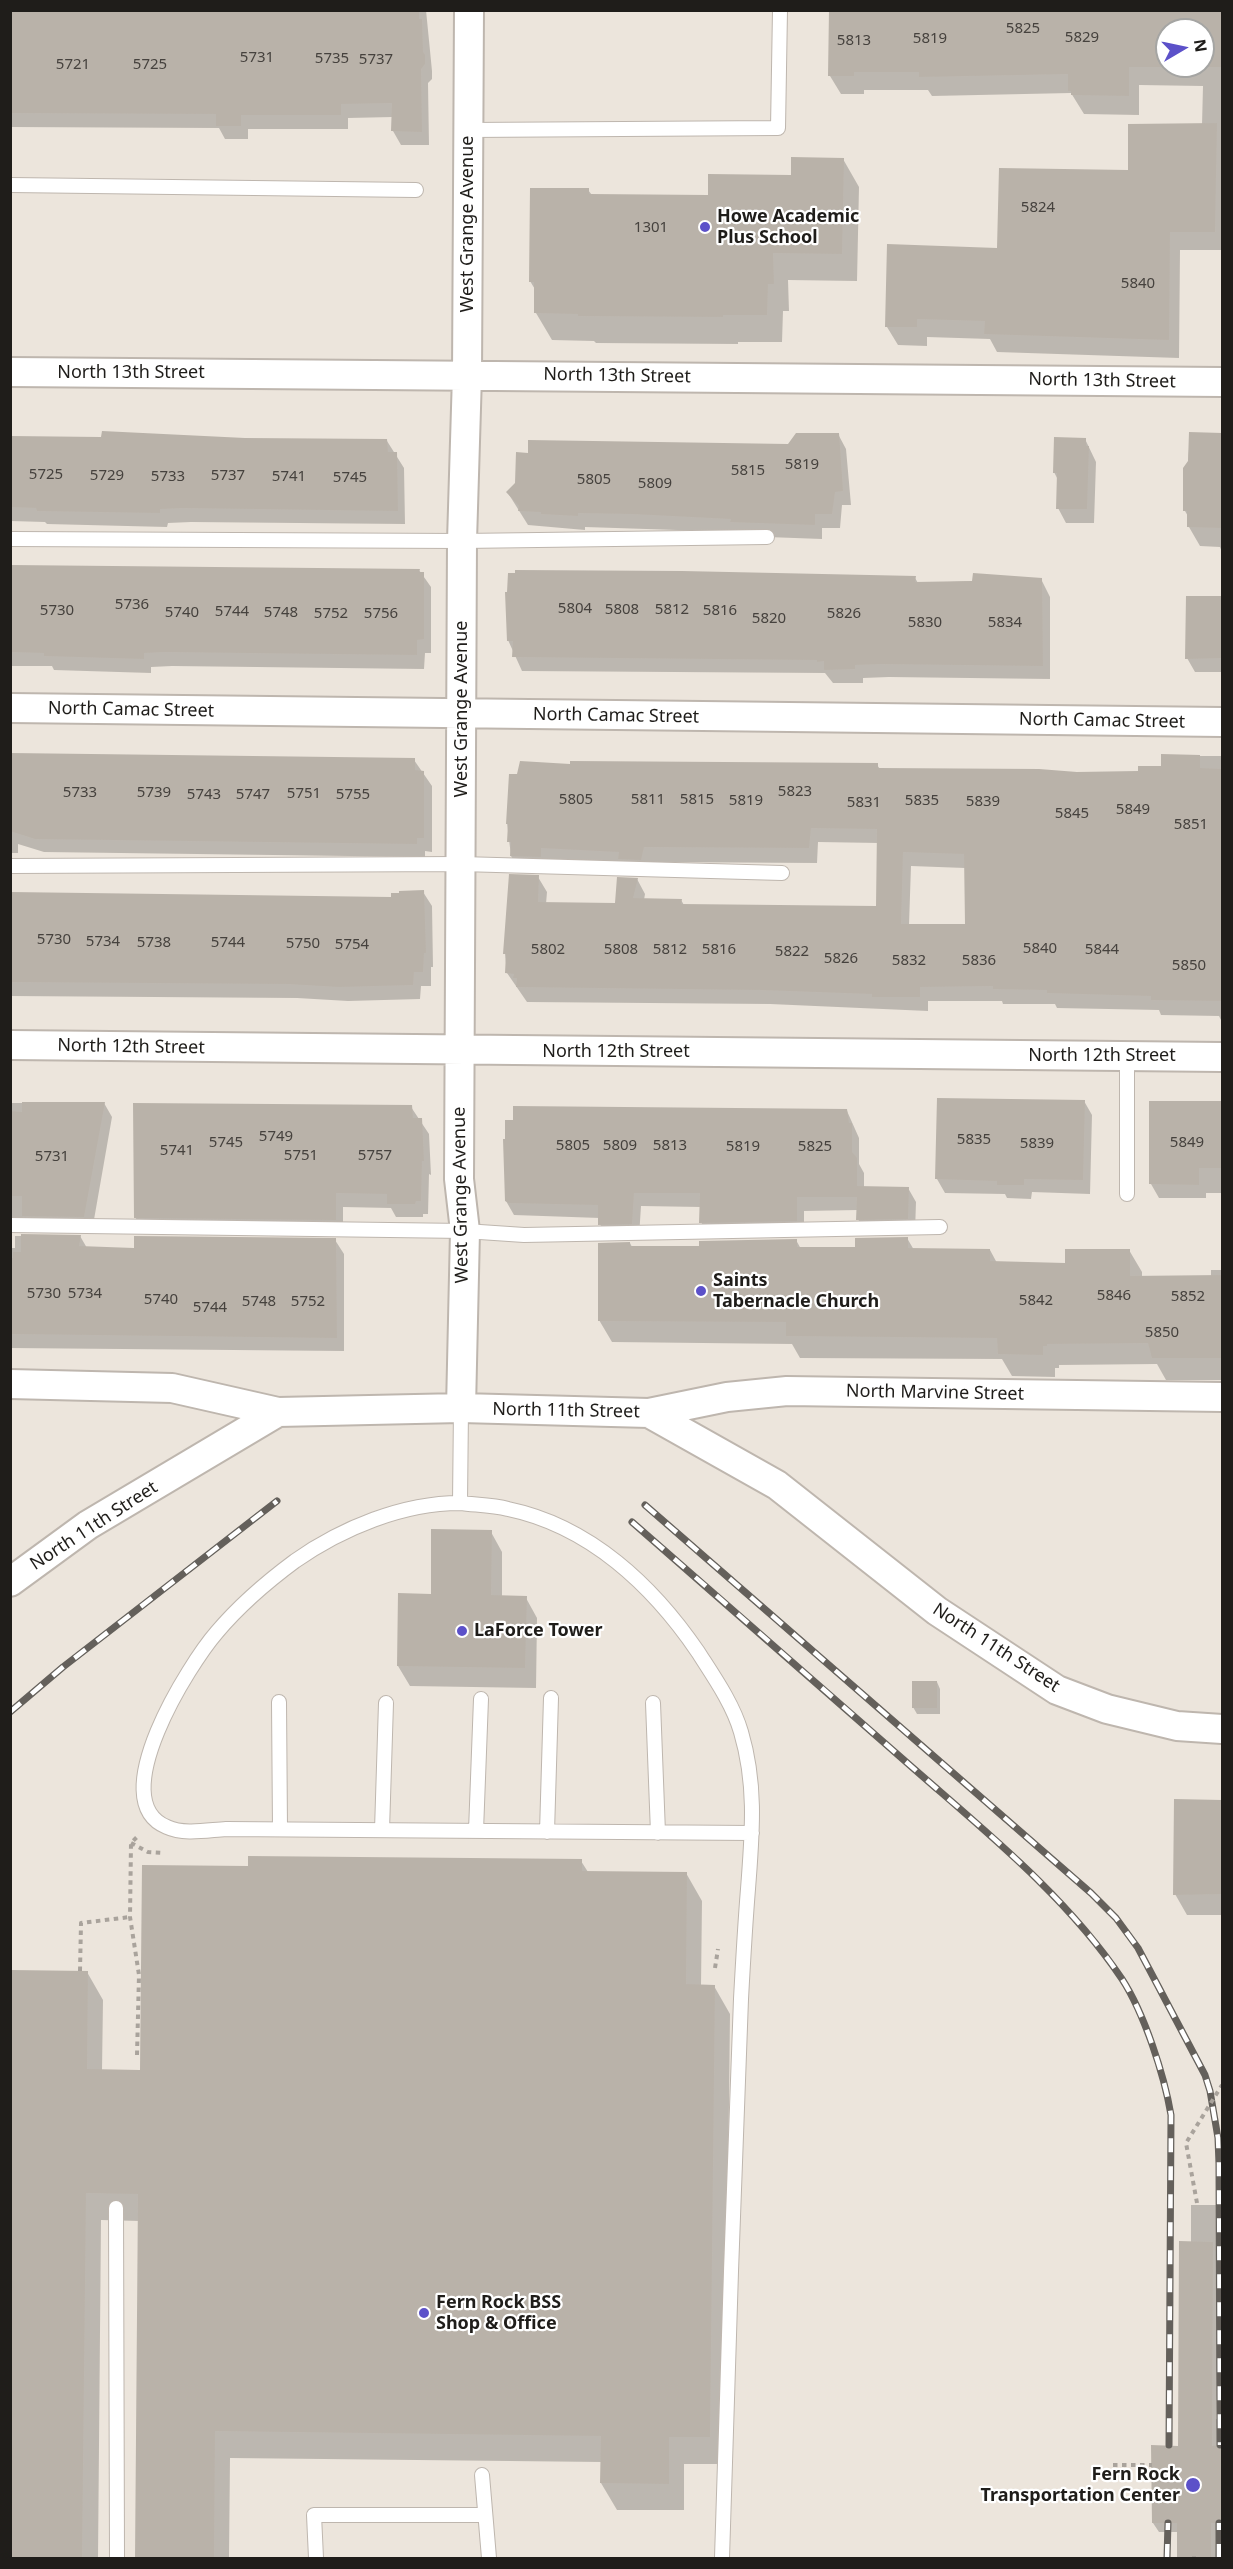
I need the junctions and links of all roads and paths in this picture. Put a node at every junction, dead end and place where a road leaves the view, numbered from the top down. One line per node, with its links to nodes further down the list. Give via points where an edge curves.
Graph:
1 (468, 10): 3 (street, West Grange Avenue)
2 (780, 10): 3 (lane, via 778,128)
3 (468, 130): 7 (street, West Grange Avenue)
4 (10, 185): 5 (lane)
5 (416, 190)
6 (10, 372): 7 (street, North 13th Street)
7 (467, 375): 8 (street, North 13th Street); 11 (street, West Grange Avenue)
8 (1222, 382)
9 (767, 537): 11 (lane)
10 (10, 539): 11 (lane)
11 (462, 541): 13 (street, West Grange Avenue)
12 (10, 708): 13 (street, North Camac Street)
13 (463, 714): 14 (street, North Camac Street); 15 (street, West Grange Avenue)
14 (1222, 722)
15 (461, 864): 16 (lane); 17 (lane); 19 (street, West Grange Avenue)
16 (10, 866)
17 (782, 873)
18 (10, 1045): 19 (street, North 12th Street)
19 (460, 1051): 20 (street, North 12th Street); 25 (street, West Grange Avenue, via 459,1179)
20 (1127, 1056): 21 (street, North 12th Street); 22 (lane)
21 (1222, 1057)
22 (1127, 1194)
23 (10, 1225): 25 (lane)
24 (940, 1227): 25 (lane, via 524,1235)
25 (465, 1231): 28 (street, West Grange Avenue)
26 (10, 1384): 29 (street, via 172,1388)
27 (1222, 1397): 30 (street, North Marvine Street, via 787,1391 727,1397)
28 (461, 1408): 29 (street, North 11th Street); 30 (street, North 11th Street); 31 (lane)
29 (278, 1412): 32 (street, North 11th Street, via 88,1525)
30 (649, 1413): 38 (street, North 11th Street, via 777,1485 937,1611 1057,1690 1107,1709 1177,1726)
31 (460, 1503): 39 (lane, via 434,1503 392,1514 348,1531 295,1562 218,1631 179,1685 165,1712 147,1767 144,1795 149,1814 166,1827 188,1831); 45 (lane, via 509,1509 578,1536 607,1554 657,1598 684,1631 730,1705 751,1773)
32 (10, 1582)
33 (551, 1698): 43 (lane)
34 (481, 1699): 41 (lane)
35 (279, 1702): 39 (lane)
36 (386, 1703): 40 (lane)
37 (653, 1703): 44 (lane)
38 (1222, 1729)
39 (280, 1829): 40 (lane)
40 (382, 1830): 41 (lane)
41 (476, 1831): 43 (lane)
42 (142, 1832): 46 (path)
43 (547, 1832): 44 (lane)
44 (658, 1833): 45 (lane)
45 (752, 1833): 63 (lane, via 730,2260)
46 (130, 1843): 47 (path, via 148,1852); 48 (path)
47 (172, 1853)
48 (130, 1917): 51 (path, via 81,1923); 52 (path, via 139,1976)
49 (718, 1946): 50 (path)
50 (715, 1968)
51 (80, 1971)
52 (137, 2055)
53 (1222, 2085): 54 (path, bridge, via 1186,2143)
54 (1197, 2204)
55 (116, 2208): 60 (lane)
56 (1113, 2464): 57 (path)
57 (1152, 2465)
58 (482, 2475): 59 (lane)
59 (485, 2515): 61 (lane, via 314,2515); 62 (lane)
60 (117, 2559)
61 (316, 2559)
62 (489, 2559)
63 (722, 2559)

